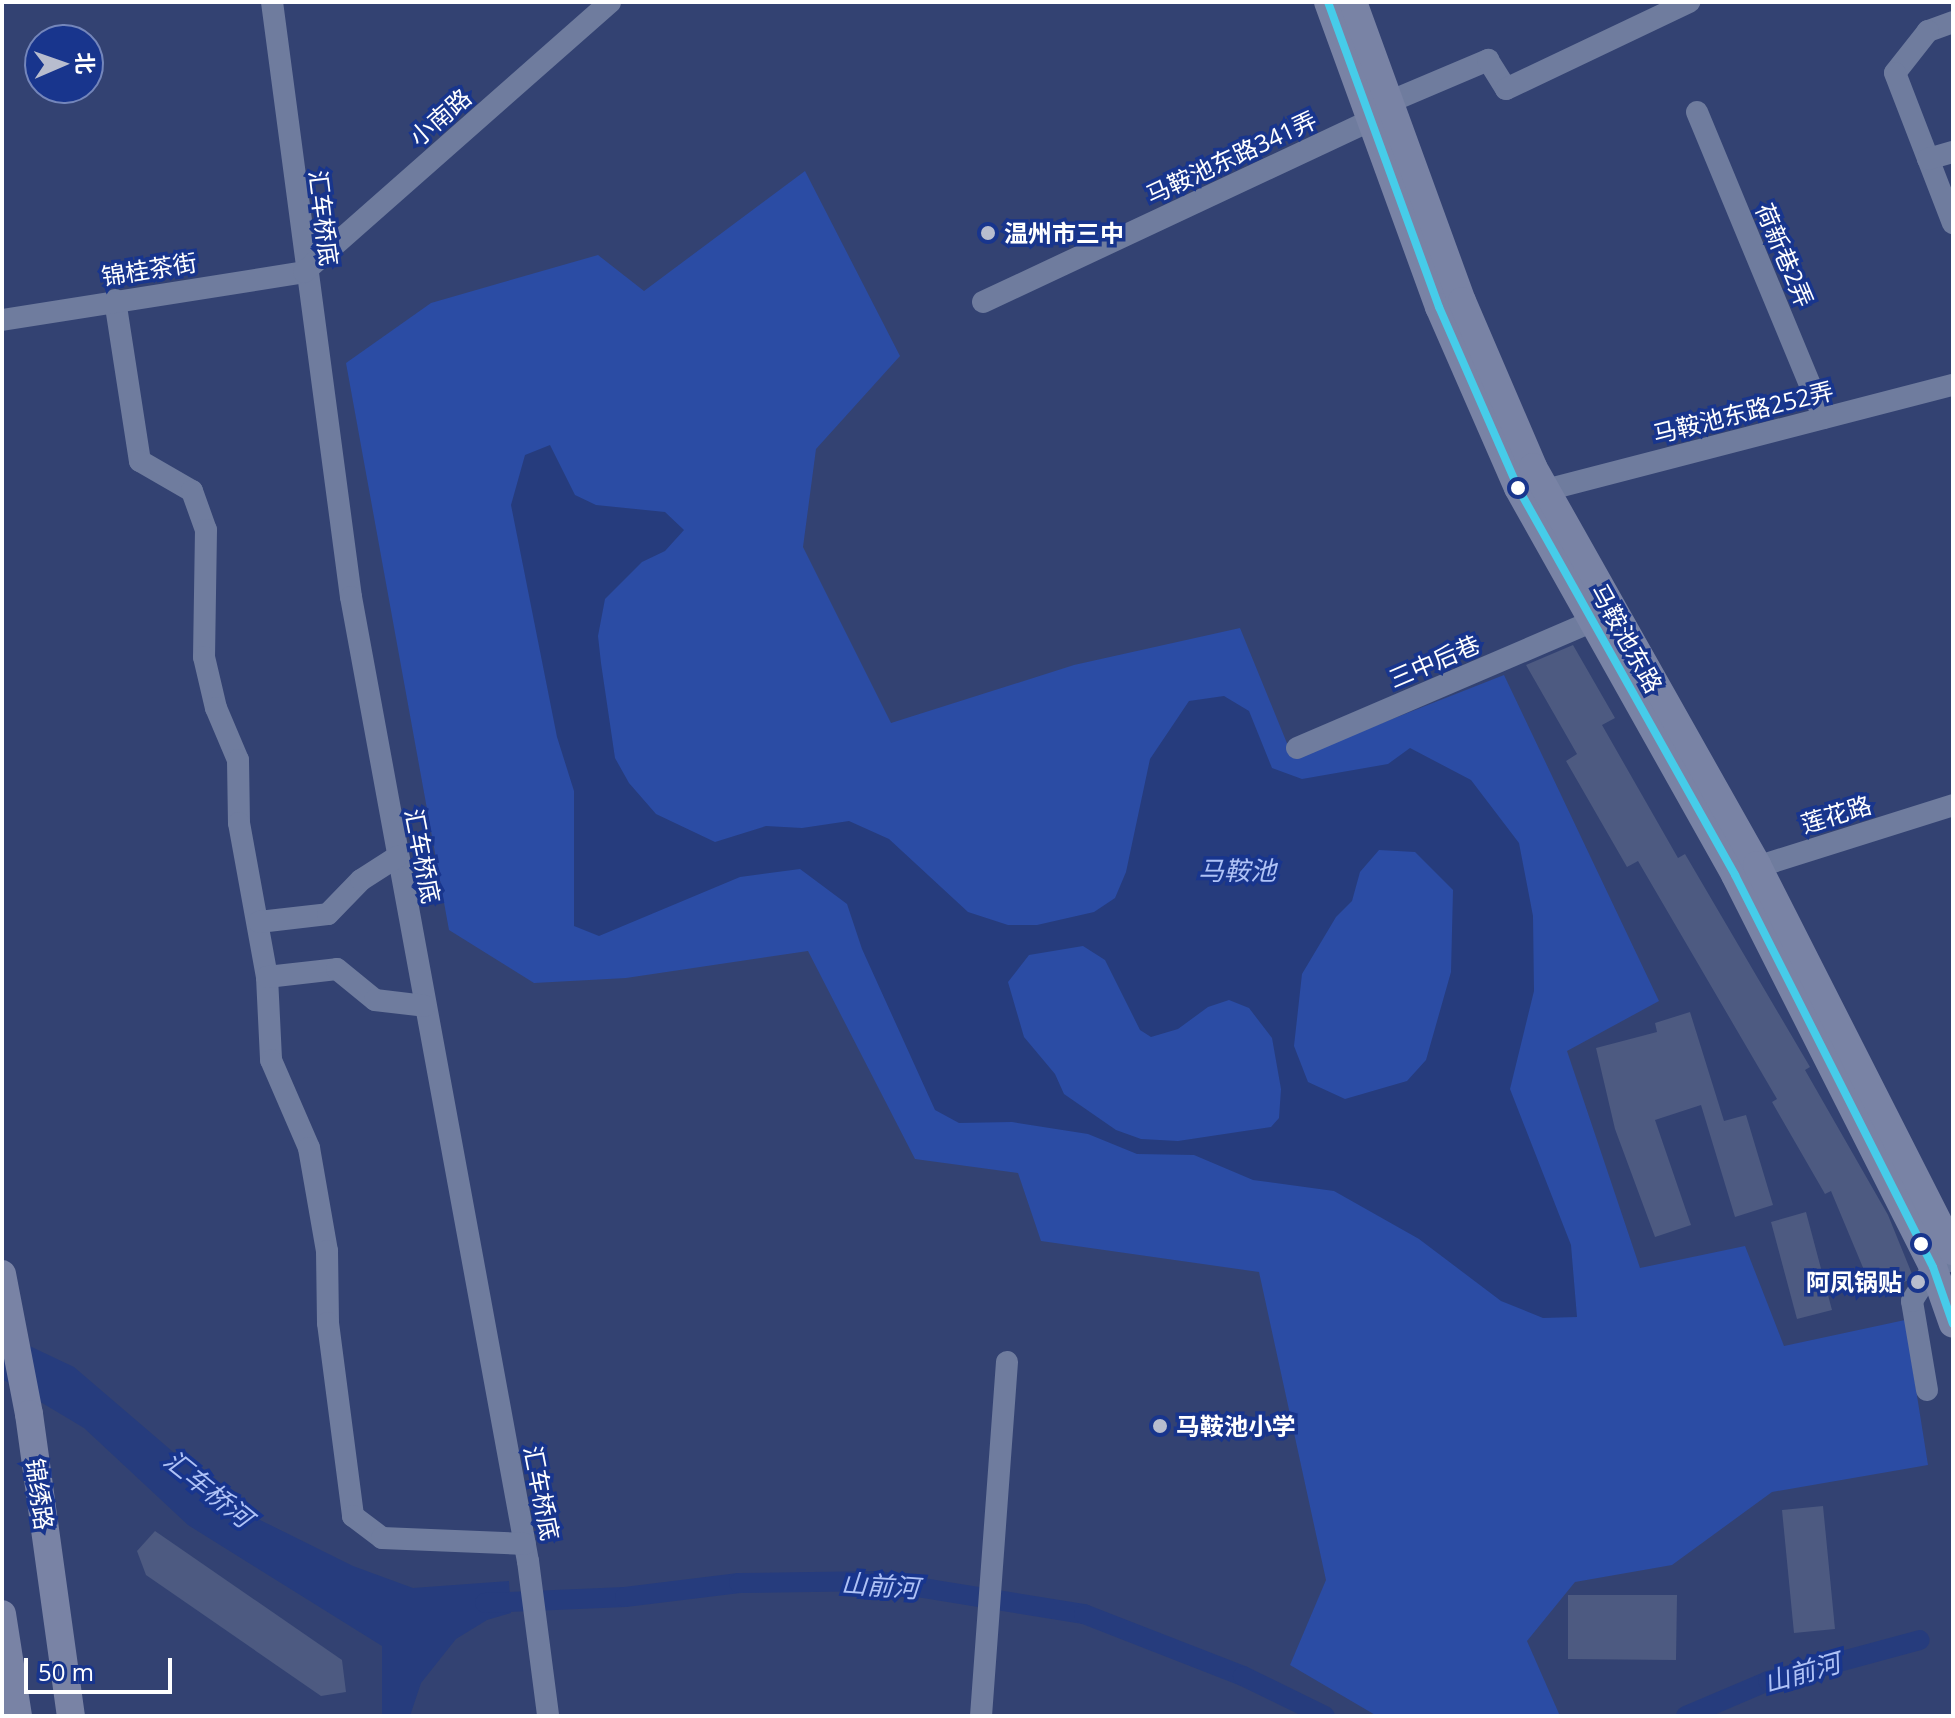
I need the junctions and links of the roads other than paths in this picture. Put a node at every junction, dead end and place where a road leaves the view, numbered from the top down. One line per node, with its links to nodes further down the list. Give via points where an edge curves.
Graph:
1 (272, 2): 12 (street, 汇车桥底)
2 (610, 2): 12 (street, 小南路)
3 (1328, 2): 7 (main road, 马鞍池东路)
4 (1353, 2): 7 (main road, 马鞍池东路)
5 (1689, 2): 7 (street, 马鞍池东路341弄, via 1506,89 1488,60)
6 (1953, 22): 10 (street, via 1928,31 1895,73)
7 (1380, 111): 14 (street, 马鞍池东路341弄); 18 (main road, 马鞍池东路); 19 (main road, 马鞍池东路, via 1475,390 1518,488)
8 (1697, 112): 17 (street, 荷新巷2弄)
9 (1953, 152): 10 (street)
10 (1928, 159): 11 (street)
11 (1953, 223)
12 (304, 272): 13 (street, 锦桂茶街); 22 (street, 汇车桥底, via 351,597)
13 (115, 300): 15 (street, 锦桂茶街); 24 (street, via 140,461 192,491 206,530 204,657 216,708 238,760 239,823)
14 (983, 302)
15 (2, 320)
16 (1953, 385): 17 (street, 马鞍池东路252弄)
17 (1824, 418): 18 (street, 马鞍池东路252弄)
18 (1546, 490): 23 (main road, 马鞍池东路)
19 (1591, 622): 20 (street, 三中后巷); 23 (main road, 马鞍池东路)
20 (1297, 748)
21 (1953, 805): 23 (street, 莲花路)
22 (397, 857): 24 (street, via 361,880 328,914); 26 (street, 汇车桥底)
23 (1746, 870): 27 (main road, 马鞍池东路)
24 (259, 922): 25 (street)
25 (267, 977): 26 (street, via 337,969 375,1000); 32 (street, via 271,1060 309,1148 327,1251 328,1323 353,1516 382,1538)
26 (425, 1006): 32 (street, 汇车桥底)
27 (1946, 1259): 29 (main road, 马鞍池东路); 31 (street, via 1912,1301)
28 (2, 1274): 35 (main road, 锦绣路, via 29,1414)
29 (1953, 1324)
30 (1007, 1362): 37 (street)
31 (1927, 1390)
32 (526, 1552): 36 (street, 汇车桥底)
33 (2, 1614): 34 (main road)
34 (18, 1716)
35 (71, 1716)
36 (548, 1716)
37 (981, 1716)

